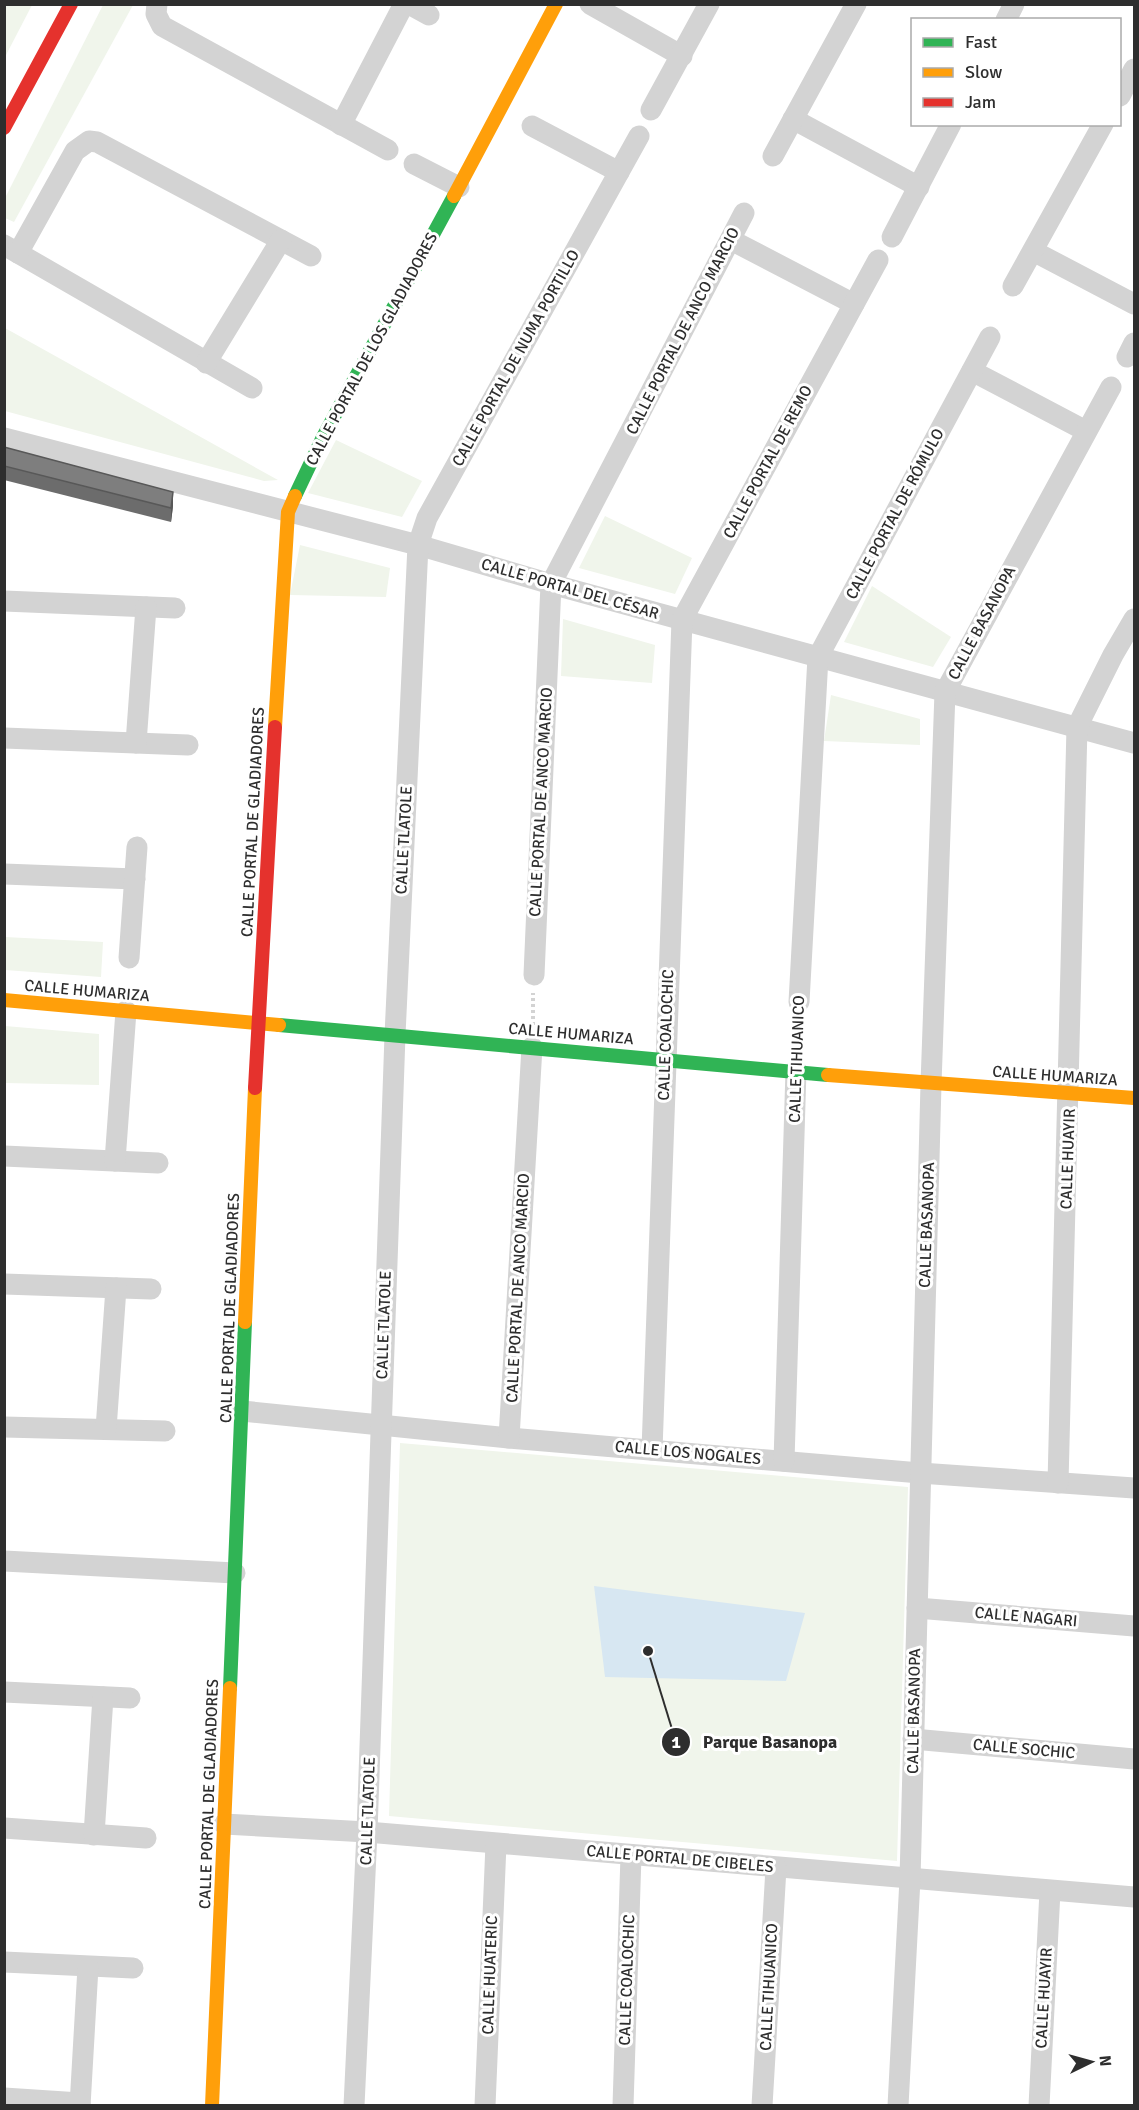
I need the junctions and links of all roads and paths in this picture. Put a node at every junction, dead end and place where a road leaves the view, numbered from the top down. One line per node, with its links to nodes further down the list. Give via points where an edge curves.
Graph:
1 (71, 4): 21 (street)
2 (157, 4): 17 (street, via 156,14 162,26)
3 (404, 4): 17 (street)
4 (409, 4): 10 (street)
5 (556, 4): 27 (street, CALLE PORTAL DE LOS GLADIADORES)
6 (590, 4): 12 (street)
7 (709, 4): 12 (street)
8 (856, 4): 16 (street)
9 (1014, 4): 11 (street)
10 (429, 15)
11 (1007, 18)
12 (682, 57): 15 (street)
13 (1134, 69): 14 (street)
14 (1121, 92)
15 (651, 110)
16 (793, 119): 24 (street); 28 (street)
17 (341, 124): 23 (street)
18 (532, 126): 26 (street)
19 (950, 126): 28 (street)
20 (1102, 126): 34 (street)
21 (4, 128)
22 (639, 136): 26 (street, CALLE PORTAL DE NUMA PORTILLO)
23 (388, 150)
24 (773, 156)
25 (414, 164): 27 (street)
26 (619, 172): 48 (street, CALLE PORTAL DE NUMA PORTILLO, via 427,518)
27 (459, 187): 47 (street, CALLE PORTAL DE LOS GLADIADORES, via 323,437)
28 (919, 187): 30 (street)
29 (744, 213): 32 (street, CALLE PORTAL DE ANCO MARCIO)
30 (892, 237)
31 (281, 240): 33 (street, via 89,141 75,151); 35 (street); 41 (street)
32 (731, 240): 38 (street); 49 (street, CALLE PORTAL DE ANCO MARCIO)
33 (11, 249): 41 (street)
34 (1033, 251): 37 (street); 39 (street)
35 (311, 256)
36 (878, 260): 38 (street, CALLE PORTAL DE REMO)
37 (1013, 286)
38 (854, 304): 53 (street, CALLE PORTAL DE REMO)
39 (1134, 304)
40 (990, 337): 42 (street, CALLE PORTAL DE RÓMULO)
41 (206, 363): 44 (street)
42 (972, 371): 45 (street); 55 (street, CALLE PORTAL DE RÓMULO)
43 (1111, 387): 45 (street, CALLE BASANOPA)
44 (252, 388)
45 (1086, 431): 56 (street, CALLE BASANOPA)
46 (4, 438): 47 (street, CALLE PORTAL DEL CÉSAR)
47 (288, 512): 48 (street, CALLE PORTAL DEL CÉSAR); 70 (street, CALLE PORTAL DE GLADIADORES)
48 (418, 545): 49 (street, CALLE PORTAL DEL CÉSAR); 71 (street, CALLE TLATOLE)
49 (551, 584): 53 (street, CALLE PORTAL DEL CÉSAR); 66 (street, CALLE PORTAL DE ANCO MARCIO)
50 (4, 601): 51 (street)
51 (146, 607): 52 (street); 59 (street)
52 (175, 608)
53 (682, 620): 55 (street, CALLE PORTAL DEL CÉSAR); 73 (street, CALLE COALOCHIC)
54 (1134, 620): 57 (street)
55 (818, 657): 56 (street, CALLE PORTAL DEL CÉSAR); 68 (street, CALLE TIHUANICO)
56 (945, 692): 57 (street, CALLE PORTAL DEL CÉSAR); 75 (street, CALLE BASANOPA)
57 (1077, 727): 60 (street, CALLE PORTAL DEL CÉSAR); 76 (street, CALLE HUAYIR)
58 (4, 738): 59 (street)
59 (136, 743): 61 (street)
60 (1134, 743)
61 (188, 745)
62 (137, 847): 64 (street)
63 (4, 874): 64 (street)
64 (135, 879): 65 (street)
65 (129, 958)
66 (534, 975): 72 (path)
67 (4, 1000): 69 (street, CALLE HUMARIZA)
68 (799, 1002): 74 (path, CALLE TIHUANICO)
69 (126, 1011): 70 (street, CALLE HUMARIZA); 79 (street)
70 (258, 1023): 71 (street, CALLE HUMARIZA); 84 (street, CALLE PORTAL DE GLADIADORES)
71 (395, 1035): 72 (street, CALLE HUMARIZA); 85 (street, CALLE TLATOLE)
72 (532, 1047): 73 (street, CALLE HUMARIZA); 89 (street, CALLE PORTAL DE ANCO MARCIO)
73 (665, 1059): 74 (street, CALLE HUMARIZA); 90 (street, CALLE COALOCHIC)
74 (796, 1070): 75 (street, CALLE HUMARIZA); 91 (street, CALLE TIHUANICO)
75 (931, 1084): 76 (street, CALLE HUMARIZA); 92 (street, CALLE BASANOPA)
76 (1069, 1094): 77 (street, CALLE HUMARIZA); 93 (street, CALLE HUAYIR)
77 (1134, 1098)
78 (4, 1156): 79 (street)
79 (115, 1161): 80 (street)
80 (158, 1163)
81 (4, 1284): 82 (street)
82 (116, 1288): 83 (street); 87 (street)
83 (151, 1289)
84 (242, 1411): 85 (street, CALLE LOS NOGALES); 96 (street, CALLE PORTAL DE GLADIADORES)
85 (380, 1424): 89 (street, CALLE LOS NOGALES); 106 (street, CALLE TLATOLE)
86 (4, 1427): 87 (street)
87 (106, 1430): 88 (street)
88 (165, 1431)
89 (509, 1438): 90 (street, CALLE LOS NOGALES)
90 (652, 1450): 91 (street, CALLE LOS NOGALES)
91 (784, 1461): 92 (street, CALLE LOS NOGALES)
92 (920, 1473): 93 (street, CALLE LOS NOGALES); 97 (street, CALLE BASANOPA)
93 (1058, 1482): 94 (street, CALLE LOS NOGALES)
94 (1134, 1488)
95 (4, 1561): 96 (street)
96 (235, 1573): 104 (street, CALLE PORTAL DE GLADIADORES)
97 (917, 1608): 98 (street, CALLE NAGARI); 102 (street, CALLE BASANOPA)
98 (1134, 1626)
99 (4, 1692): 100 (street)
100 (103, 1697): 101 (street); 107 (street)
101 (130, 1698)
102 (914, 1739): 103 (street, CALLE SOCHIC); 112 (street, CALLE BASANOPA)
103 (1134, 1759)
104 (224, 1824): 106 (street, CALLE PORTAL DE CIBELES); 120 (street, CALLE PORTAL DE GLADIADORES)
105 (4, 1828): 107 (street)
106 (367, 1833): 109 (street, CALLE PORTAL DE CIBELES); 121 (street, CALLE TLATOLE)
107 (94, 1835): 108 (street)
108 (146, 1838)
109 (496, 1844): 110 (street, CALLE PORTAL DE CIBELES); 122 (street, CALLE HUATERIC)
110 (631, 1855): 111 (street, CALLE PORTAL DE CIBELES); 123 (street, CALLE COALOCHIC)
111 (776, 1868): 112 (street, CALLE PORTAL DE CIBELES); 124 (street, CALLE TIHUANICO)
112 (910, 1879): 113 (street, CALLE PORTAL DE CIBELES); 125 (street, CALLE BASANOPA)
113 (1050, 1891): 114 (street, CALLE PORTAL DE CIBELES); 126 (street, CALLE HUAYIR)
114 (1134, 1898)
115 (4, 1962): 116 (street)
116 (88, 1967): 117 (street); 119 (street)
117 (133, 1968)
118 (4, 2098): 119 (street)
119 (80, 2104)
120 (212, 2106)
121 (354, 2106)
122 (485, 2106)
123 (623, 2106)
124 (762, 2106)
125 (898, 2106)
126 (1039, 2106)

